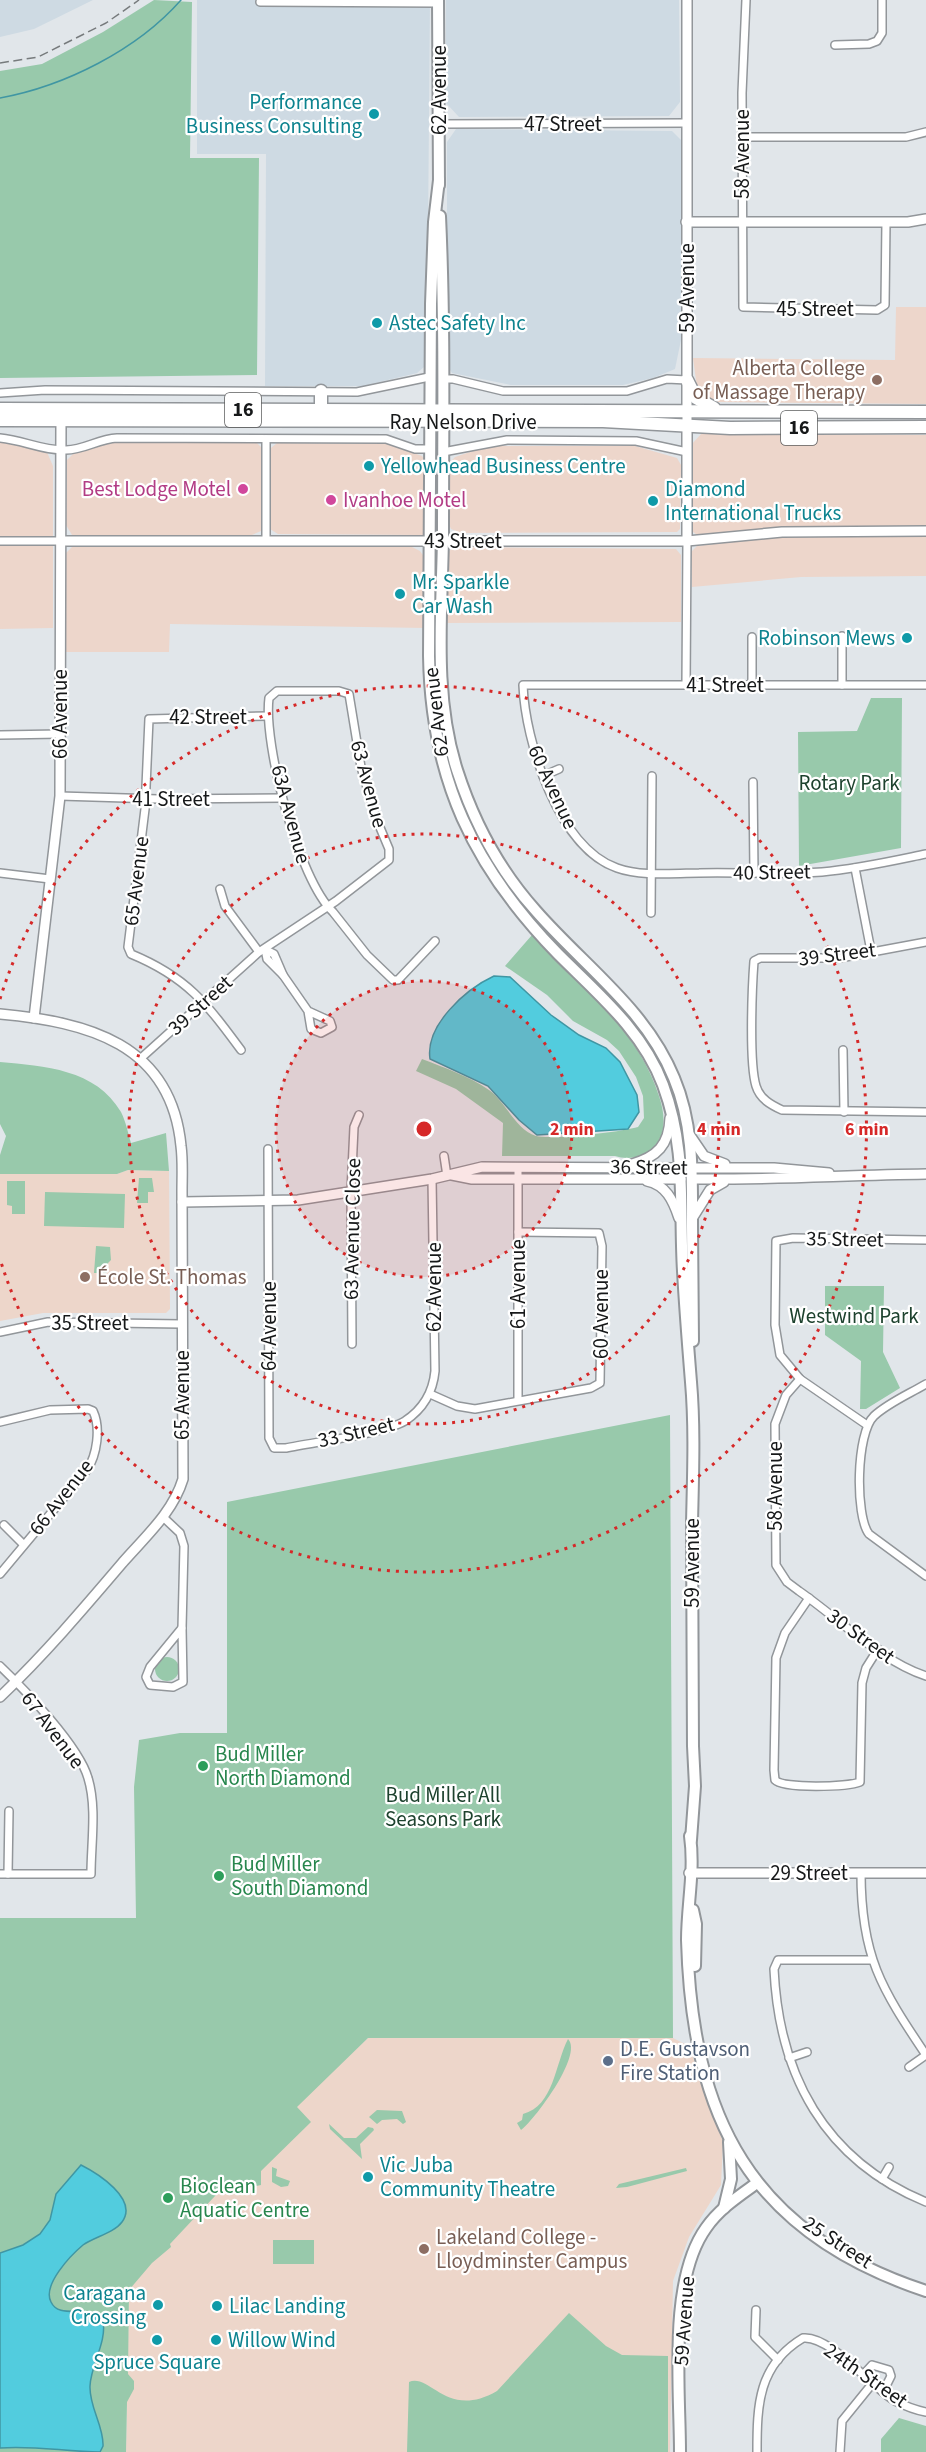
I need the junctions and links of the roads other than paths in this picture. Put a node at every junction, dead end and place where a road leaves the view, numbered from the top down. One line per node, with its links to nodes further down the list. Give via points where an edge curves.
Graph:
1 (687, 0): 7 (street, 59 Avenue)
2 (746, 0): 10 (street, 58 Avenue)
3 (882, 0): 6 (street, via 882,33 877,41)
4 (260, 2): 5 (street)
5 (438, 2): 8 (main road, 62 Avenue)
6 (835, 45)
7 (686, 123): 8 (street, 47 Street); 13 (street, 59 Avenue)
8 (439, 124): 11 (main road, 62 Avenue)
9 (926, 132): 10 (street, via 906,138)
10 (742, 137): 14 (street, 58 Avenue)
11 (439, 180): 17 (main road, 62 Avenue, via 432,248); 18 (main road, 62 Avenue)
12 (926, 219): 15 (street)
13 (686, 222): 14 (street); 19 (street, 59 Avenue)
14 (742, 222): 15 (street); 16 (street, 58 Avenue)
15 (886, 222): 16 (street, 45 Street, via 885,305 877,310)
16 (743, 307)
17 (429, 378): 20 (street, via 374,390); 27 (main road, 62 Avenue)
18 (443, 379): 19 (street, via 503,391 627,391 667,378); 28 (main road, 62 Avenue)
19 (687, 380): 24 (highway, via 699,402); 29 (street, 59 Avenue)
20 (321, 391): 21 (street); 23 (highway)
21 (0, 393)
22 (0, 409): 26 (highway, Ray Nelson Drive / 16)
23 (321, 409): 26 (highway, Ray Nelson Drive / 16); 27 (highway, Ray Nelson Drive / 16)
24 (723, 412): 25 (highway, Ray Nelson Drive / 16); 29 (highway, Ray Nelson Drive / 16)
25 (926, 412)
26 (61, 415): 27 (highway, Ray Nelson Drive / 16); 30 (highway, Ray Nelson Drive / 16); 35 (street, 66 Avenue)
27 (430, 416): 28 (highway, Ray Nelson Drive / 16); 34 (main road, 62 Avenue)
28 (443, 416): 29 (highway, Ray Nelson Drive / 16); 36 (main road, 62 Avenue)
29 (688, 417): 31 (highway, Ray Nelson Drive / 16, via 730,428); 37 (street, 59 Avenue)
30 (0, 420)
31 (926, 427)
32 (0, 438): 35 (street)
33 (266, 439): 34 (street, via 386,439 416,449); 35 (street, via 117,438); 41 (street)
34 (431, 449): 42 (main road, 62 Avenue)
35 (60, 450): 40 (street, 66 Avenue)
36 (443, 452): 37 (street, via 507,440 636,441); 42 (main road, 62 Avenue)
37 (687, 452): 43 (street, 59 Avenue)
38 (926, 531): 43 (street, 43 Street, via 782,532)
39 (0, 541): 40 (street, 43 Street)
40 (60, 541): 41 (street, 43 Street); 54 (street, 66 Avenue)
41 (266, 541): 42 (street, 43 Street)
42 (437, 541): 43 (street, 43 Street); 85 (main road, 62 Avenue, via 431,707 440,756 458,812 477,851 508,897 638,1038 657,1071); 89 (main road, 62 Avenue, via 444,711 453,759 472,810 495,856 522,895 626,1004 654,1040 675,1079)
43 (687, 541): 47 (street, 59 Avenue)
44 (842, 636): 49 (street)
45 (752, 637): 48 (street)
46 (524, 685): 47 (street, 41 Street); 57 (street, 60 Avenue, via 530,739)
47 (686, 685): 48 (street, 41 Street)
48 (752, 685): 49 (street, 41 Street)
49 (842, 685): 50 (street, 41 Street)
50 (926, 685)
51 (351, 699): 52 (street, 42 Street, via 349,694 339,691 277,691 269,698); 64 (street, 63 Avenue, via 361,767 389,849 389,860)
52 (268, 716): 53 (street, 42 Street); 61 (street, 63A Avenue)
53 (149, 719): 62 (street, 65 Avenue)
54 (60, 734): 55 (street); 60 (street, 66 Avenue)
55 (0, 735)
56 (559, 768): 57 (street)
57 (543, 776): 65 (street, 60 Avenue, via 576,836 592,854)
58 (652, 776): 68 (street)
59 (753, 782): 69 (street)
60 (60, 796): 62 (street, 41 Street); 70 (street, 66 Avenue)
61 (282, 798): 62 (street, 41 Street); 72 (street, 63A Avenue, via 308,873)
62 (146, 799): 78 (street, 65 Avenue, via 128,947 131,954 166,970)
63 (926, 854): 66 (street, 40 Street)
64 (384, 865): 72 (street, 39 Street)
65 (616, 868): 68 (street, 40 Street)
66 (855, 868): 69 (street, 40 Street); 77 (street)
67 (0, 873): 70 (street)
68 (652, 873): 69 (street, 40 Street); 73 (street)
69 (754, 873)
70 (50, 879): 81 (street, 66 Avenue)
71 (220, 889): 76 (street, via 225,906)
72 (327, 906): 74 (street, 63A Avenue, via 393,980 398,980); 76 (street, 39 Street)
73 (651, 913)
74 (435, 940)
75 (926, 942): 77 (street, 39 Street)
76 (263, 950): 78 (street, 39 Street); 79 (street, via 274,954 283,975)
77 (872, 951): 86 (street, 39 Street, via 840,958 754,961 756,1087 764,1100 782,1110)
78 (205, 1001): 82 (street); 84 (street, 39 Street)
79 (308, 1011)
80 (0, 1014): 81 (street)
81 (34, 1018): 84 (street, via 101,1033)
82 (241, 1050)
83 (843, 1050): 86 (street)
84 (140, 1059): 104 (street, 65 Avenue, via 157,1079 175,1117 181,1146)
85 (670, 1107): 93 (street, via 669,1132 661,1149 652,1158); 95 (main road, 62 Avenue)
86 (844, 1112): 87 (street)
87 (926, 1112)
88 (359, 1114): 103 (street, 63 Avenue Close, via 354,1127)
89 (689, 1133): 94 (street, via 704,1156); 95 (main road, 62 Avenue)
90 (268, 1149): 105 (street, 64 Avenue)
91 (444, 1156): 98 (street)
92 (518, 1167): 93 (street, 36 Street); 98 (street, 36 Street, via 482,1167); 99 (street, 61 Avenue)
93 (611, 1167): 95 (street, 36 Street)
94 (742, 1168): 95 (street, 36 Street); 97 (street, 36 Street)
95 (687, 1173): 100 (street, 36 Street); 102 (street, 36 Street); 106 (main road, 59 Avenue); 107 (main road, 59 Avenue)
96 (926, 1174): 97 (street, 36 Street)
97 (847, 1175): 102 (street, 36 Street)
98 (449, 1176): 99 (street, 36 Street); 101 (street, 36 Street)
99 (518, 1178): 100 (street, 36 Street); 108 (street, 61 Avenue)
100 (633, 1178): 107 (street, via 663,1188)
101 (432, 1179): 103 (street, 36 Street); 116 (street, 62 Avenue, via 435,1371)
102 (732, 1179): 106 (street, via 710,1190)
103 (351, 1192): 105 (street, 36 Street); 112 (street, 63 Avenue Close)
104 (182, 1202): 105 (street, 36 Street); 110 (street, 65 Avenue)
105 (269, 1202): 120 (street, 64 Avenue, via 269,1438)
106 (692, 1218): 114 (main road, 59 Avenue)
107 (681, 1221): 114 (main road, 59 Avenue)
108 (518, 1232): 117 (street, 61 Avenue); 117 (street, 60 Avenue, via 599,1233 602,1246 600,1383 591,1388)
109 (926, 1240): 113 (street, 35 Street, via 776,1241 776,1342 786,1365)
110 (182, 1324): 111 (street, 35 Street, via 48,1322); 121 (street, 65 Avenue, via 183,1479)
111 (0, 1332)
112 (352, 1344)
113 (800, 1379): 119 (street); 126 (street, 58 Avenue, via 786,1395 775,1424 774,1550 779,1573)
114 (691, 1380): 135 (main road, 59 Avenue)
115 (926, 1384): 119 (street, via 883,1410)
116 (430, 1394): 117 (street, via 470,1409); 120 (street, 33 Street, via 413,1415 394,1425)
117 (518, 1400)
118 (0, 1422): 123 (street, 66 Avenue, via 50,1410 93,1412 96,1427 93,1462)
119 (867, 1425): 125 (street, via 861,1447 863,1526)
120 (274, 1448)
121 (163, 1517): 128 (street, via 180,1533 184,1546); 132 (street, 65 Avenue, via 65,1632)
122 (4, 1525): 123 (street)
123 (23, 1544): 124 (street, 66 Avenue)
124 (0, 1574)
125 (926, 1576)
126 (799, 1591): 127 (street, 30 Street)
127 (809, 1598): 129 (street, 30 Street); 129 (street, via 785,1633 776,1658 774,1770 778,1784 860,1782 862,1683)
128 (182, 1628): 128 (street, via 150,1667 146,1677 150,1685 174,1687 183,1682)
129 (878, 1649): 131 (street, 30 Street)
130 (0, 1666): 132 (street, 67 Avenue)
131 (926, 1676)
132 (16, 1682): 133 (street); 139 (street, 67 Avenue, via 83,1764 92,1797 91,1874)
133 (0, 1697)
134 (9, 1811): 139 (street)
135 (690, 1873): 136 (street, 29 Street); 140 (main road, 59 Avenue)
136 (861, 1873): 137 (street, 29 Street); 141 (street, via 861,1906)
137 (926, 1873)
138 (0, 1874): 139 (street)
139 (8, 1874)
140 (692, 1924): 146 (main road, via 690,1990 696,2039); 149 (main road, via 695,1998 703,2054 716,2096)
141 (872, 1960): 143 (street, via 889,1999); 144 (street, via 778,1960 774,1969 775,1988)
142 (807, 2052): 144 (street)
143 (926, 2055): 145 (street)
144 (789, 2058): 148 (street, via 802,2093 834,2138)
145 (909, 2067)
146 (720, 2117): 149 (main road, via 733,2146); 151 (main road, via 731,2162)
147 (889, 2167): 148 (street)
148 (882, 2179): 150 (street)
149 (760, 2181): 151 (main road, 59 Avenue); 152 (main road, 25 Street, via 802,2220 846,2251); 153 (main road, 25 Street, via 804,2230 836,2252)
150 (926, 2202)
151 (724, 2208): 160 (main road, 59 Avenue, via 697,2242 682,2289)
152 (926, 2286)
153 (926, 2291)
154 (756, 2310): 155 (street, via 755,2337)
155 (778, 2360): 156 (street, 24th Street, via 807,2337 829,2347); 161 (street, via 759,2396)
156 (863, 2375): 157 (street, 24th Street); 158 (street, via 872,2365 889,2370 891,2376)
157 (872, 2384): 158 (street, 24th Street); 162 (street, via 842,2421)
158 (883, 2392): 159 (street, 24th Street, via 896,2402)
159 (926, 2412)
160 (680, 2452)
161 (757, 2452)
162 (840, 2452)

